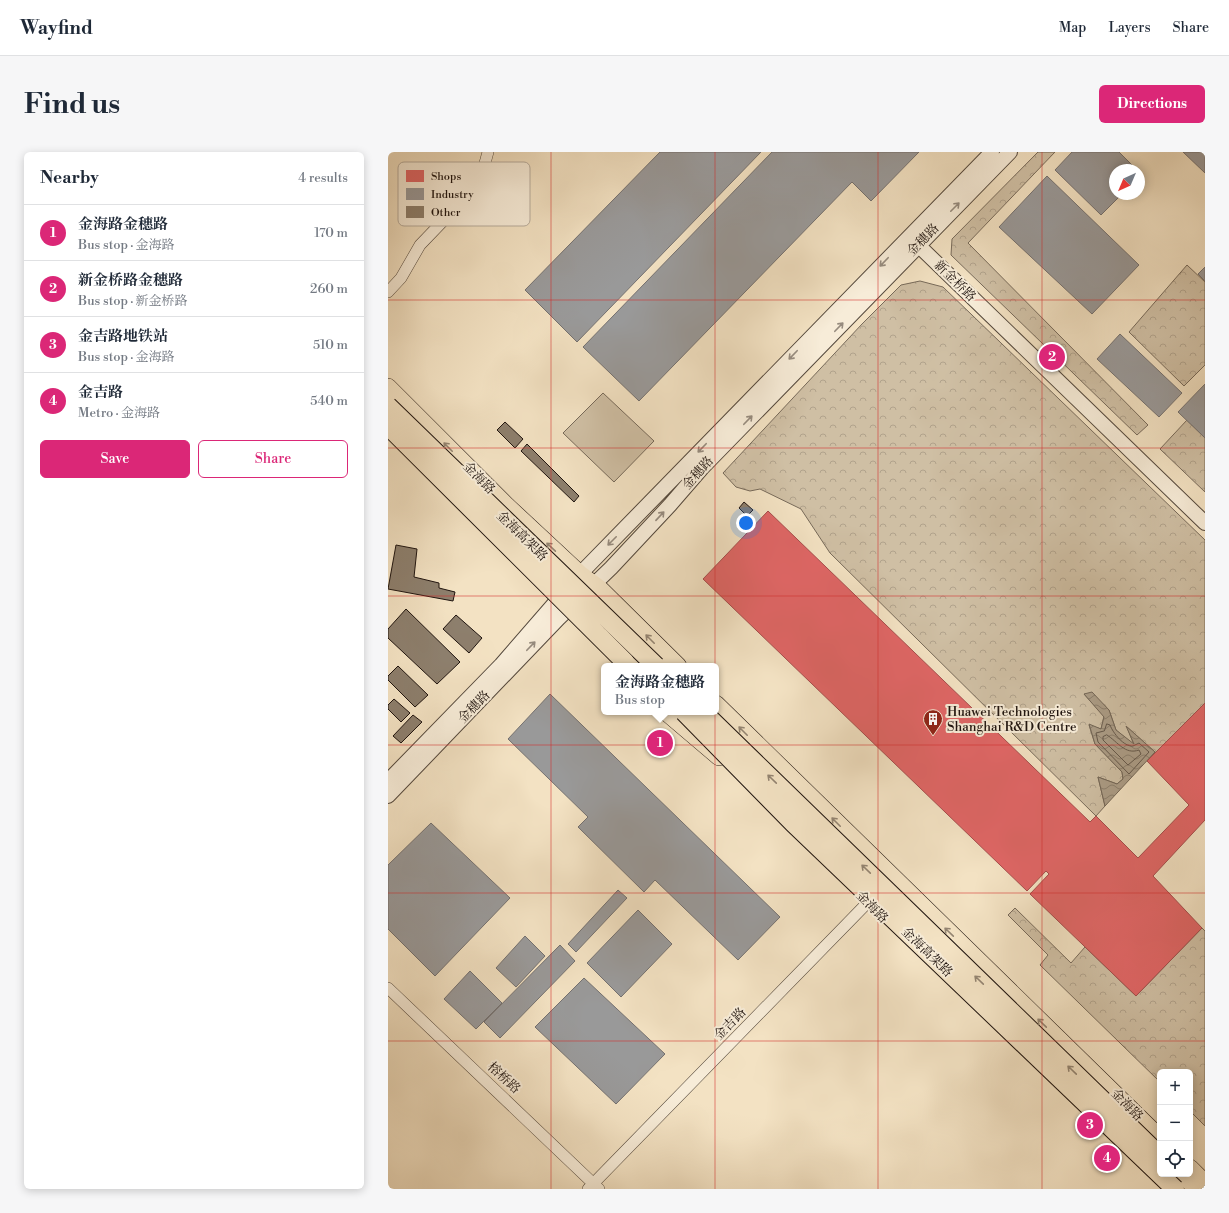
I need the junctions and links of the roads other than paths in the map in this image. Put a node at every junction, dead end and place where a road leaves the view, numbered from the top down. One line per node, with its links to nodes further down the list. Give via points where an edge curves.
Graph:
1 (488, 152): 4 (street)
2 (992, 152): 6 (street, 金穗路)
3 (1010, 152): 6 (street, 金穗路, one-way to 3)
4 (485, 162)
5 (439, 226): 7 (street, via 420,246 402,278)
6 (918, 239): 13 (street, 新金桥路); 14 (street, 新金桥路); 15 (street, 金穗路, one-way to 15); 16 (street, 金穗路, one-way to 6, via 670,506 702,468)
7 (388, 292)
8 (388, 387): 15 (main road, 金海路, one-way to 8, via 507,506)
9 (388, 406): 21 (highway, 金海高架路, bridge)
10 (388, 422): 18 (highway, 金海高架路, bridge)
11 (388, 426): 19 (highway, bridge)
12 (388, 437): 17 (main road, via 548,594)
13 (1205, 511)
14 (1205, 523)
15 (580, 574): 16 (main road, 金海路); 17 (street, 金穗路)
16 (594, 583): 17 (street, 金穗路); 22 (main road, 金海路, one-way to 16)
17 (558, 608): 20 (main road); 29 (street, 金穗路); 30 (street, 金穗路, one-way to 17)
18 (626, 663)
19 (626, 663)
20 (626, 663)
21 (653, 663)
22 (675, 663)
23 (719, 707): 31 (main road, 金海路, one-way to 23)
24 (670, 715): 28 (main road, 金海路)
25 (677, 715): 28 (highway)
26 (687, 715): 42 (highway, 金海高架路, bridge, via 793,823)
27 (706, 715): 35 (highway, 金海高架路, one-way to 27, bridge)
28 (716, 754): 32 (main road, 金海路)
29 (388, 781)
30 (388, 796)
31 (891, 877): 32 (street, 金吉路); 34 (main road, 金海路, one-way to 31)
32 (868, 902): 40 (street, 金吉路); 41 (main road, 金海路)
33 (388, 988): 40 (street, 榕桥路)
34 (1157, 1135)
35 (1157, 1152)
36 (1193, 1171): 39 (main road)
37 (1181, 1177): 43 (highway)
38 (1185, 1177): 44 (highway)
39 (1205, 1183)
40 (594, 1187)
41 (1163, 1189)
42 (1175, 1189)
43 (1194, 1189)
44 (1198, 1189)

